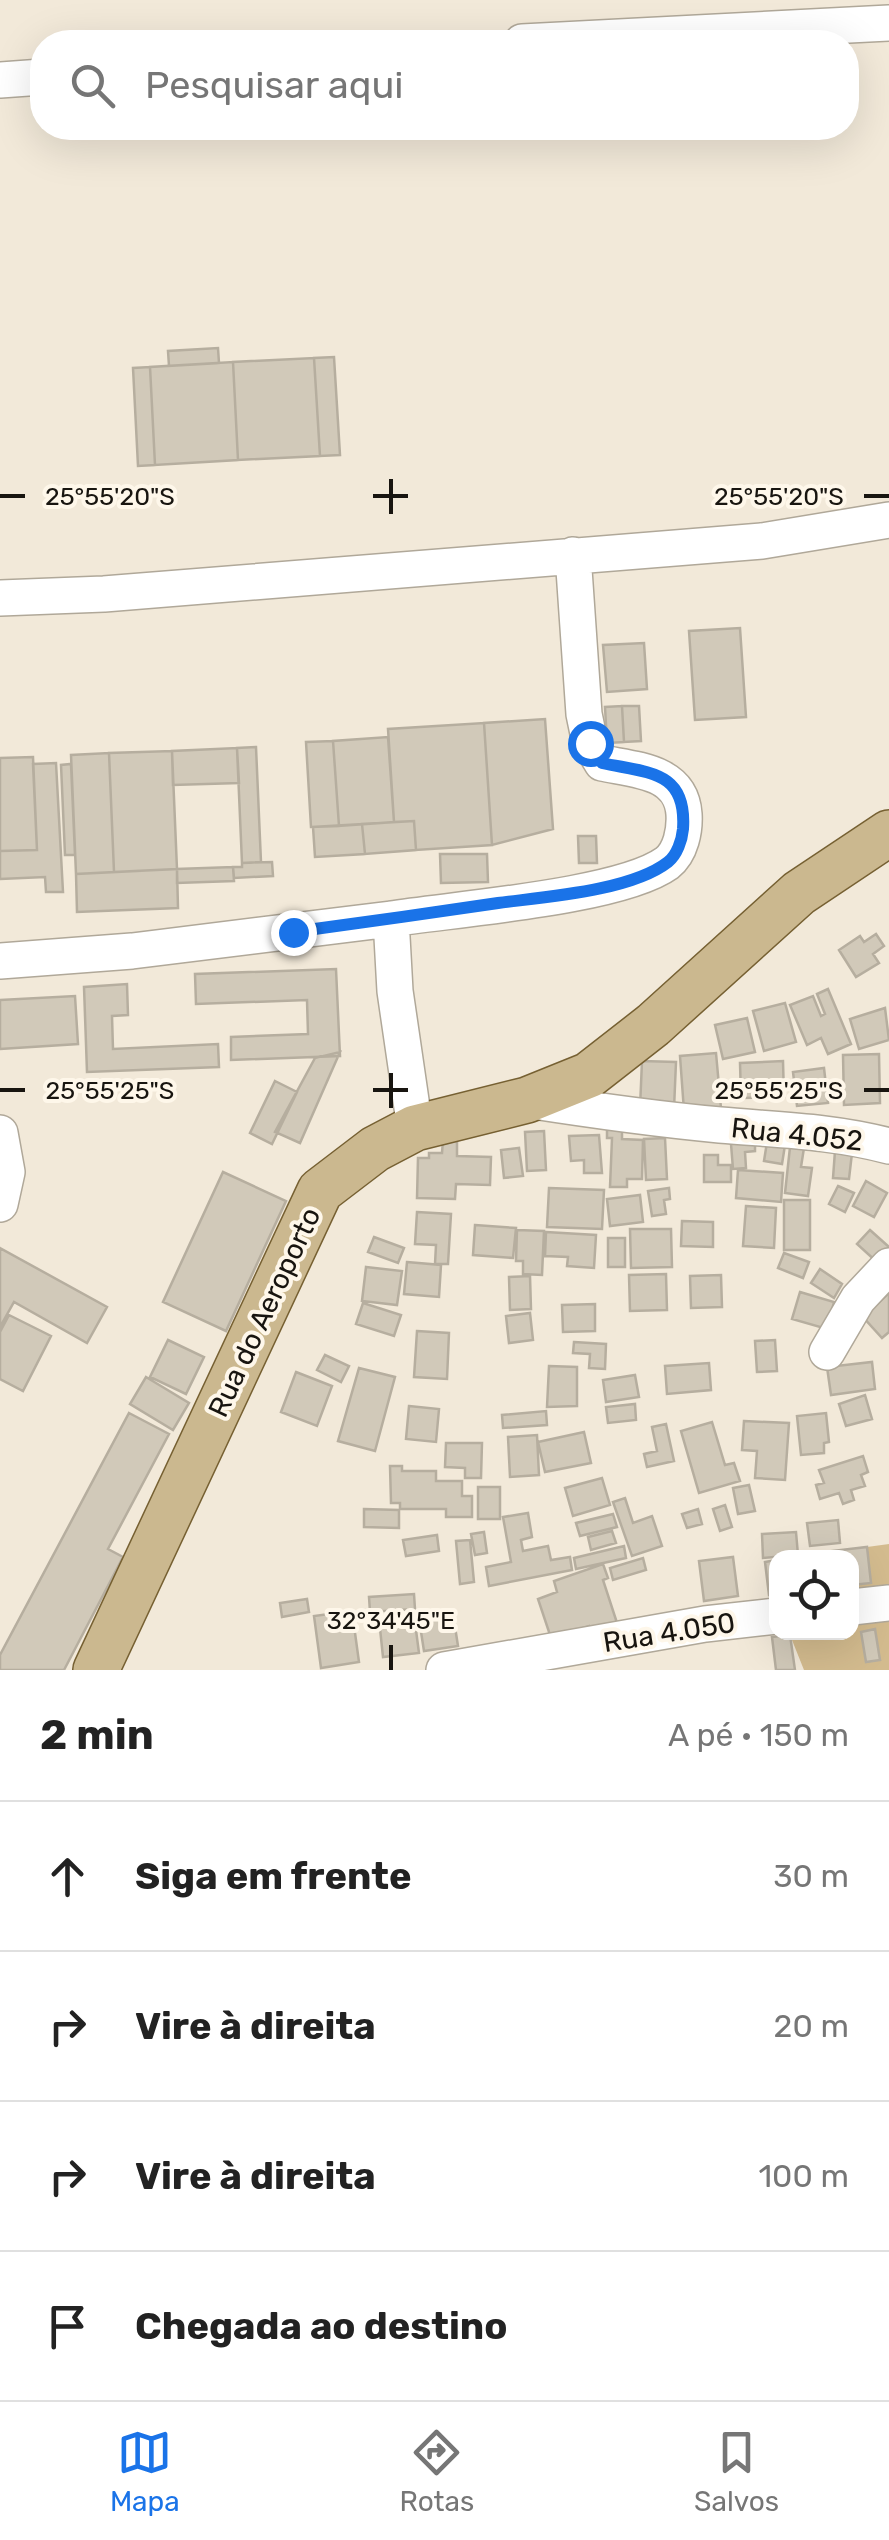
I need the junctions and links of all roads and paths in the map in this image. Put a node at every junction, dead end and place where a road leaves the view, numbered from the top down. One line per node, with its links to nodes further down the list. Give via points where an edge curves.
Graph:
1 (889, 23): 2 (street)
2 (754, 30)
3 (30, 77): 4 (street)
4 (0, 80)
5 (889, 520): 6 (street, via 762,541)
6 (573, 554): 7 (street); 9 (street, via 590,743 602,763 659,775 678,789 682,840 670,861 639,877 580,892)
7 (0, 598)
8 (889, 833): 11 (main road, Rua do Aeroporto, via 799,893 589,1075)
9 (391, 918): 10 (street); 12 (street)
10 (0, 961)
11 (527, 1100): 12 (main road, Rua do Aeroporto); 14 (street, Rua 4.052, via 665,1120 791,1128)
12 (415, 1128): 21 (main road, Rua do Aeroporto, via 320,1192)
13 (0, 1132): 15 (street, via 7,1172)
14 (889, 1146)
15 (0, 1204)
16 (889, 1266): 17 (street, via 858,1299)
17 (826, 1352)
18 (889, 1603): 19 (street)
19 (859, 1606)
20 (769, 1617): 22 (street, Rua 4.050)
21 (96, 1670)
22 (444, 1670)

